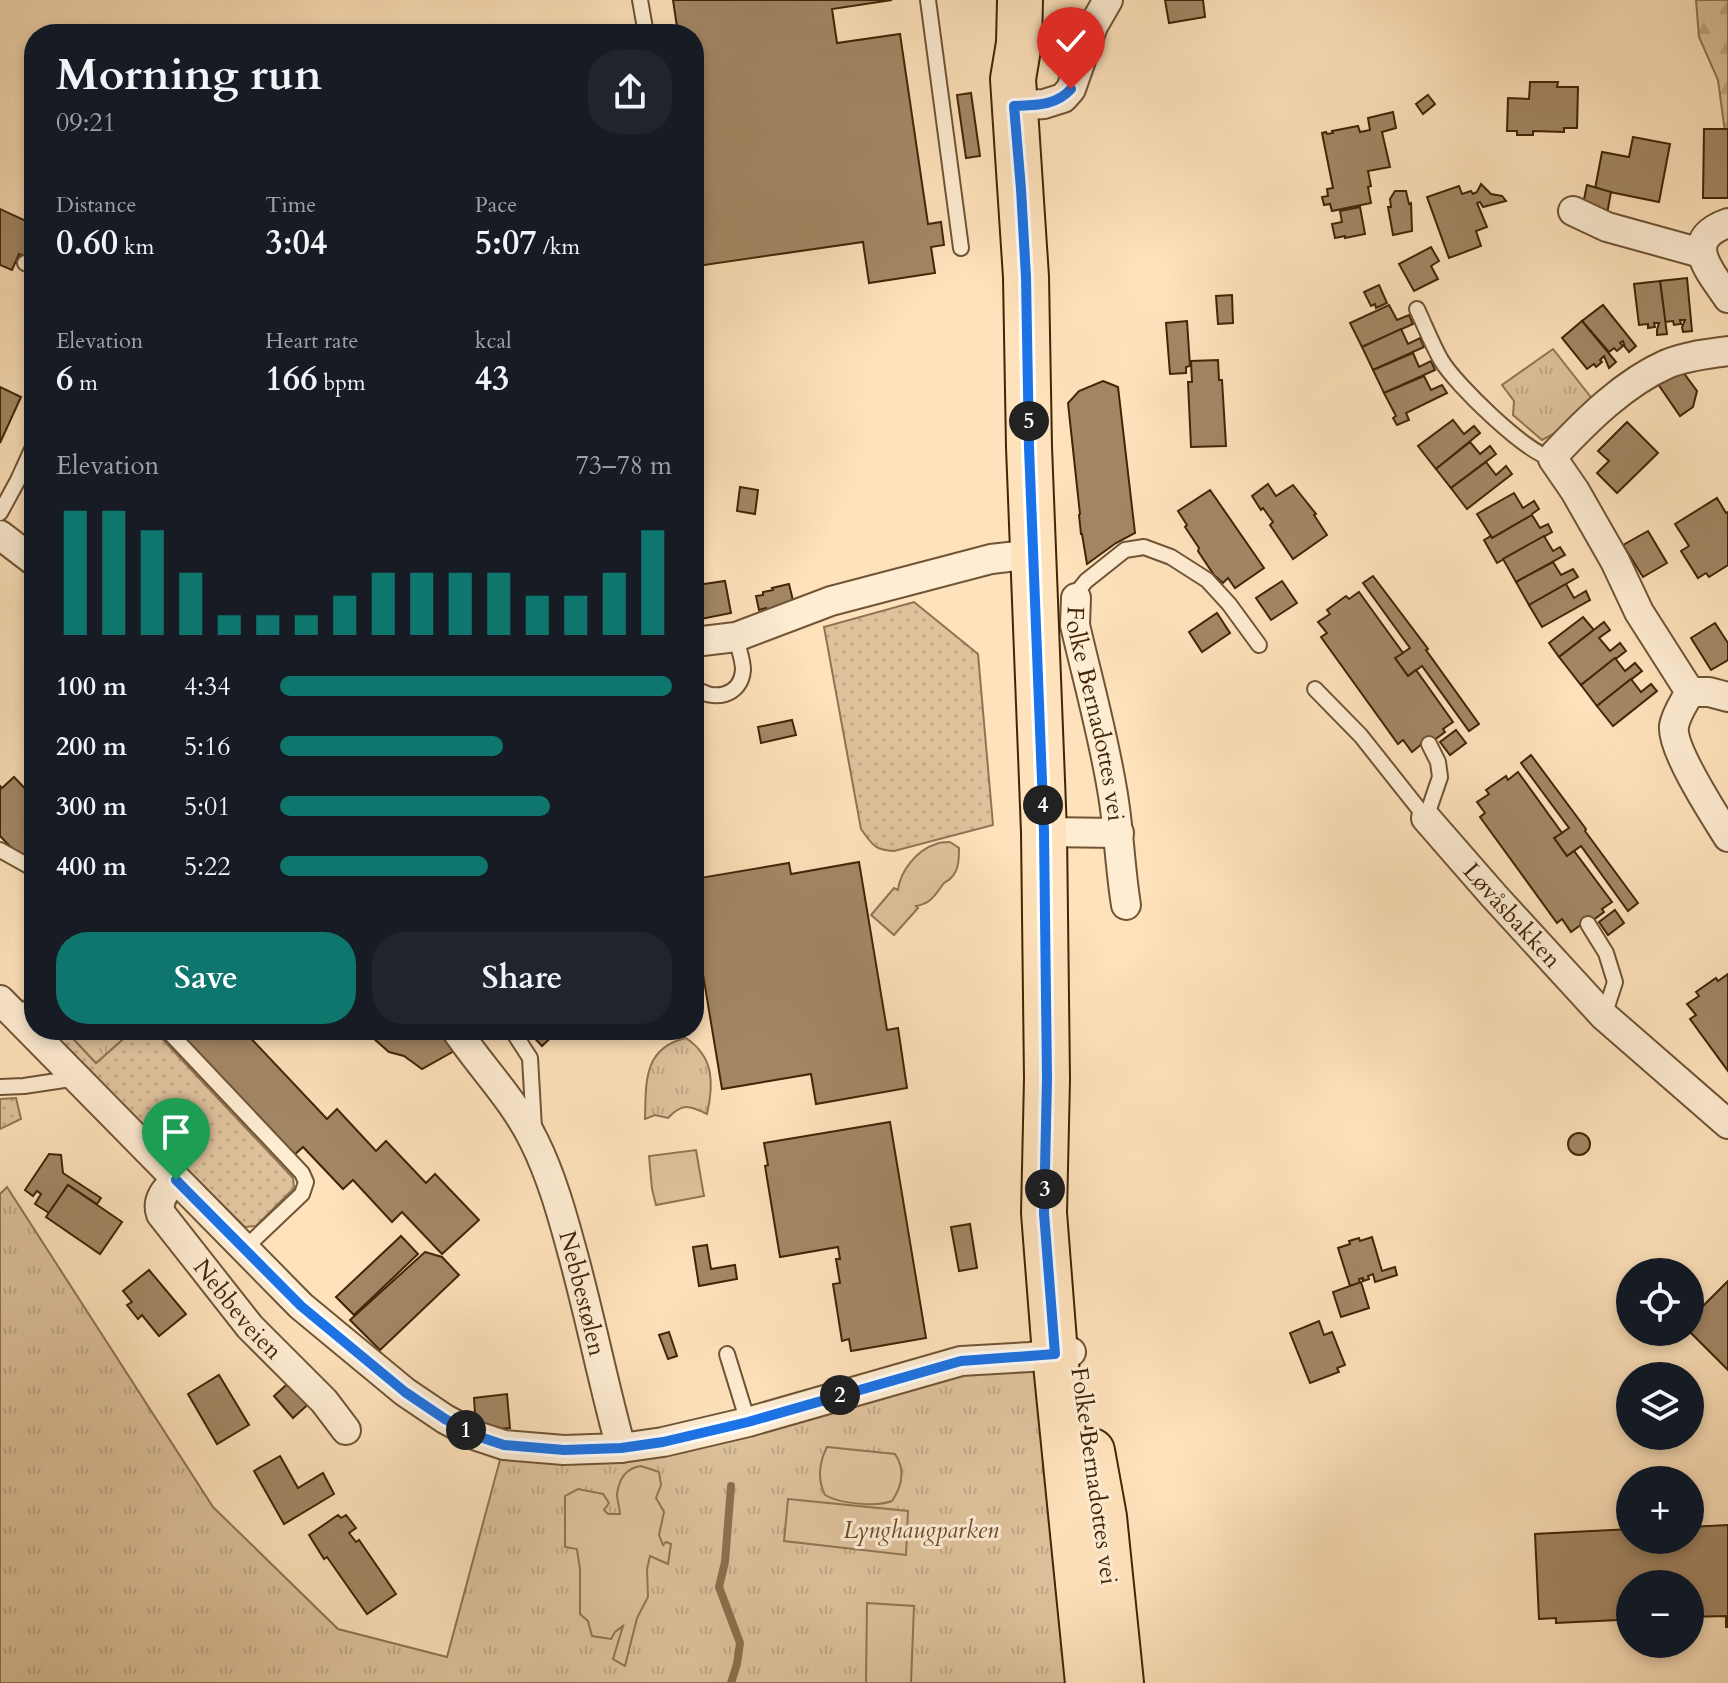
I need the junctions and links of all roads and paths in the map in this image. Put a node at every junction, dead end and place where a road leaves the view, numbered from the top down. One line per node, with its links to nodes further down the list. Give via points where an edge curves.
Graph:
1 (640, 0): 6 (lane)
2 (928, 0): 10 (lane)
3 (994, 0): 7 (main road, Folke Bernadottes vei)
4 (1020, 0): 7 (main road, Folke Bernadottes vei)
5 (1108, 0): 7 (street, via 1063,98 1044,104)
6 (644, 24)
7 (1013, 92): 20 (main road, Folke Bernadottes vei, via 1026,277)
8 (1573, 211): 11 (street, via 1607,227)
9 (1728, 223): 11 (street, via 1708,235)
10 (961, 248)
11 (1701, 253): 12 (street)
12 (1728, 298)
13 (1417, 309): 15 (lane, via 1442,362 1464,388 1520,441)
14 (1728, 351): 15 (street, via 1653,371 1583,425)
15 (1553, 459): 26 (street)
16 (24, 467): 17 (lane)
17 (0, 513)
18 (0, 535): 19 (street)
19 (24, 553)
20 (1033, 554): 22 (street, via 991,559 831,601); 31 (main road, Folke Bernadottes vei)
21 (1076, 598): 24 (lane, Folke Bernadottes vei, via 1086,581 1125,550 1144,547 1207,580); 32 (street, Folke Bernadottes vei, via 1075,625)
22 (736, 637): 23 (street); 27 (lane, via 742,677 730,692)
23 (704, 641)
24 (1259, 645)
25 (1315, 689): 30 (lane, Løvåsbakken, via 1361,736)
26 (1690, 692): 28 (street); 33 (street, via 1673,730 1686,766)
27 (704, 694)
28 (1728, 697)
29 (1429, 744): 30 (lane, via 1440,777)
30 (1426, 818): 38 (street, Løvåsbakken)
31 (1044, 832): 32 (street, Folke Bernadottes vei); 49 (main road, Folke Bernadottes vei, via 1044,1213)
32 (1119, 833): 36 (street, Folke Bernadottes vei)
33 (1728, 837)
34 (0, 850): 35 (lane)
35 (24, 863)
36 (1126, 905)
37 (1588, 924): 38 (lane, via 1606,953 1615,982)
38 (1604, 1016): 45 (street, Løvåsbakken)
39 (45, 1040): 43 (street, Nebbeveien)
40 (176, 1040): 48 (lane, via 306,1182 302,1194)
41 (463, 1040): 46 (street, Nebbestølen)
42 (518, 1040): 46 (lane, Nebbestølen, via 530,1058)
43 (78, 1078): 44 (lane); 47 (street, Nebbeveien)
44 (0, 1087)
45 (1728, 1124)
46 (534, 1141): 53 (street, Nebbestølen, via 560,1206)
47 (176, 1180): 48 (street, Nebbeveien); 52 (street, Nebbeveien, via 164,1191 161,1214 250,1327)
48 (244, 1249): 53 (street, Nebbeveien, via 301,1306 405,1392 477,1436 504,1445 564,1450)
49 (1065, 1353): 51 (street, Nebbeveien, via 961,1361); 54 (main road, Folke Bernadottes vei); 55 (main road, Folke Bernadottes vei, via 1104,1517)
50 (727, 1354): 51 (lane)
51 (748, 1422): 53 (street, Nebbeveien)
52 (346, 1430)
53 (621, 1448)
54 (1088, 1683)
55 (1121, 1683)

